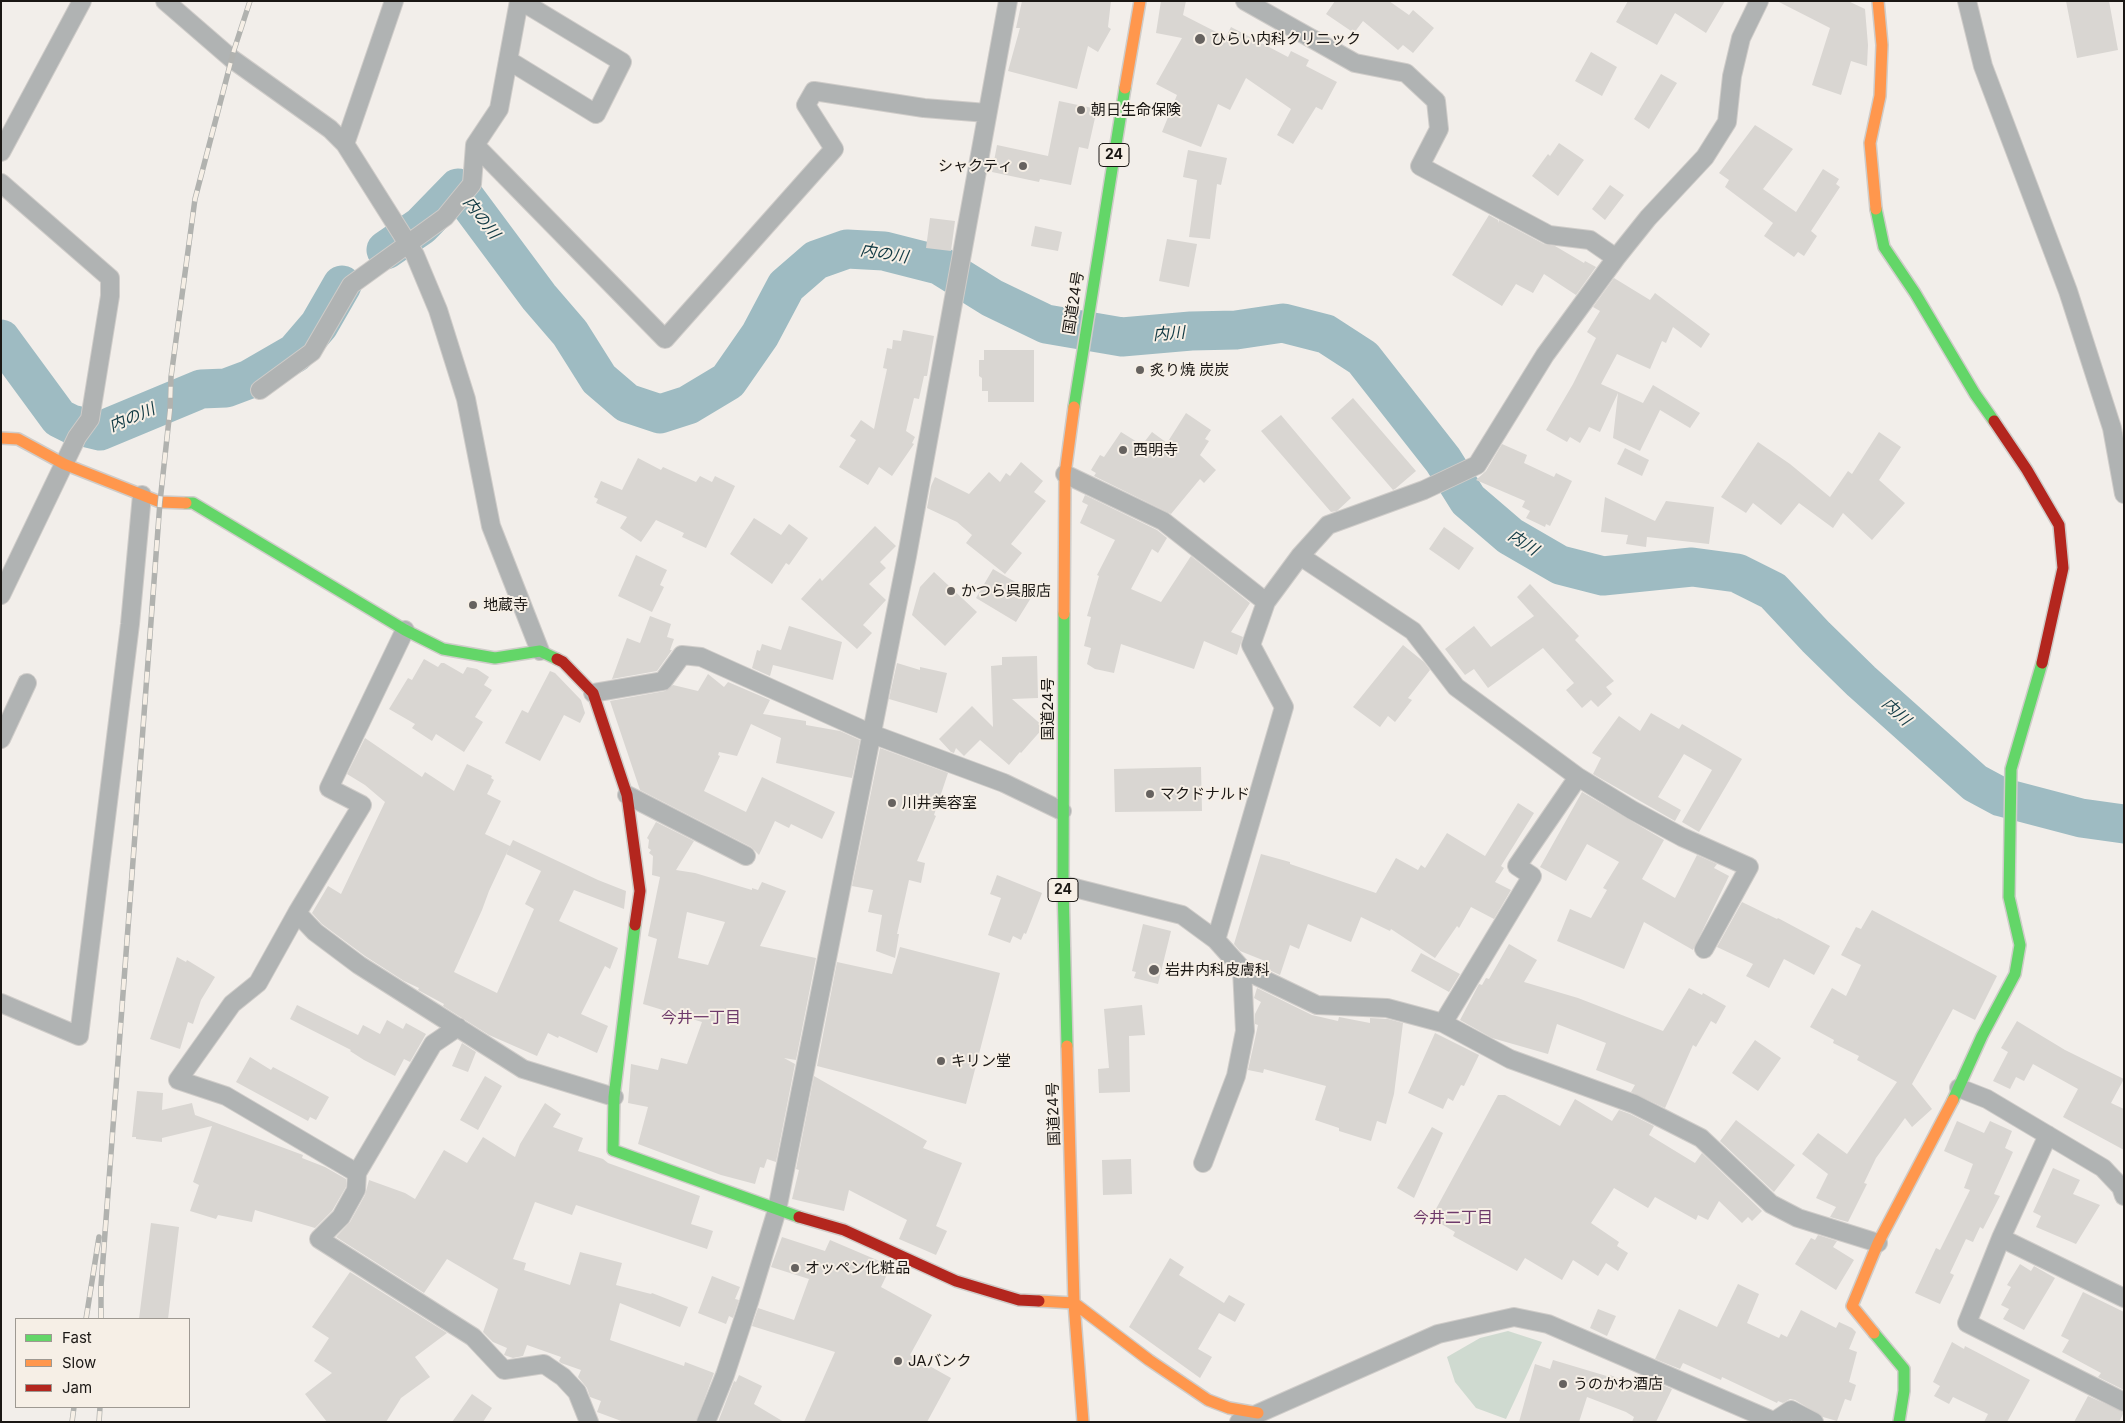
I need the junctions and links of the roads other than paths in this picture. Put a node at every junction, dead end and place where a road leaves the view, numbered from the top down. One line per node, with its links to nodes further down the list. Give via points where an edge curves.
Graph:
1 (82, 1): 15 (street)
2 (165, 1): 13 (street, via 232,59 330,129)
3 (394, 1): 13 (street)
4 (520, 1): 11 (street); 11 (street, via 622,62 596,114)
5 (1008, 1): 12 (street)
6 (1140, 1): 22 (main road, 国道24号 / 24, via 1088,308)
7 (1245, 1): 18 (street, via 1355,63 1406,73 1436,101 1440,129 1420,166 1549,235 1590,240)
8 (1759, 1): 18 (street, via 1741,38 1732,76 1727,122 1705,157)
9 (1878, 1): 46 (main road, via 1882,45 1880,96 1870,143 1875,206 1884,247 1916,293 1975,394 2027,470 2059,525 2063,568 2045,651 2011,769 2009,898 2020,945 2015,974 1982,1036)
10 (1967, 1): 23 (street, via 1983,66 2068,291 2112,428)
11 (508, 60): 14 (street, via 499,109)
12 (987, 113): 14 (street, via 924,108 814,92 806,105 834,149 665,339); 32 (street)
13 (345, 144): 17 (street)
14 (475, 145): 17 (street, via 472,184 445,217)
15 (1, 152)
16 (1, 183): 21 (street, via 110,278 110,296 90,419)
17 (408, 245): 19 (street, via 351,284 312,352); 29 (street, via 438,310 466,399 491,526)
18 (1616, 258): 25 (street, via 1545,355 1477,465 1424,490 1328,525)
19 (260, 390)
20 (1, 438): 21 (main road, via 18,439)
21 (64, 464): 24 (main road); 26 (street)
22 (1065, 474): 27 (street, via 1163,521); 36 (main road, 国道24号 / 24)
23 (2124, 494)
24 (142, 495): 28 (main road, via 160,502 193,503); 43 (street, via 130,624 79,1036)
25 (1300, 556): 27 (street); 34 (street, via 1413,631 1456,687)
26 (1, 595)
27 (1266, 602): 40 (street, via 1251,645 1284,707)
28 (405, 630): 29 (main road, via 443,649 496,658); 39 (street, via 329,788 362,805)
29 (540, 651): 31 (main road, via 563,662)
30 (27, 683): 33 (street)
31 (593, 693): 32 (street, via 663,681 682,655 701,657); 35 (main road)
32 (872, 734): 36 (street, via 1004,783); 52 (street)
33 (1, 739)
34 (1578, 777): 41 (street, via 1682,837 1749,867); 44 (street, via 1518,866 1532,876)
35 (627, 795): 37 (street); 47 (main road, via 640,891)
36 (1062, 811): 38 (main road, 国道24号 / 24)
37 (746, 856)
38 (1063, 885): 40 (street, via 1182,915); 56 (main road, 国道24号 / 24)
39 (296, 913): 45 (street, via 315,932 359,965); 50 (street, via 258,983 232,1004 178,1080 226,1096)
40 (1216, 940): 42 (street)
41 (1704, 949)
42 (1242, 969): 44 (street, via 1317,1005 1387,1008); 49 (street, via 1245,1031 1237,1067)
43 (1, 1003)
44 (1443, 1023): 54 (street, via 1510,1059 1634,1104 1701,1138 1771,1204 1798,1218)
45 (458, 1028): 47 (street, via 523,1069); 50 (street, via 433,1044)
46 (1960, 1088): 48 (street, via 1987,1099); 54 (main road)
47 (614, 1098): 52 (main road, via 613,1150)
48 (2048, 1135): 51 (street, via 2103,1168); 53 (street)
49 (1203, 1163)
50 (357, 1173): 60 (street, via 356,1190 341,1217 319,1239 473,1338 504,1370 544,1364 563,1377 576,1392)
51 (2124, 1195)
52 (777, 1210): 56 (main road, via 844,1230 956,1281 1019,1300); 61 (street, via 743,1320)
53 (2001, 1238): 55 (street); 57 (street, via 1967,1323)
54 (1878, 1243): 65 (main road, via 1852,1306 1904,1369)
55 (2124, 1298)
56 (1074, 1303): 58 (main road, via 1208,1400); 62 (main road, 国道24号 / 24)
57 (2124, 1402)
58 (1258, 1413): 59 (street, via 1438,1334 1514,1317 1548,1324); 63 (street)
59 (1773, 1421): 64 (street, via 1791,1410)
60 (589, 1422)
61 (706, 1422)
62 (1083, 1422)
63 (1239, 1422)
64 (1814, 1422)
65 (1899, 1422)

